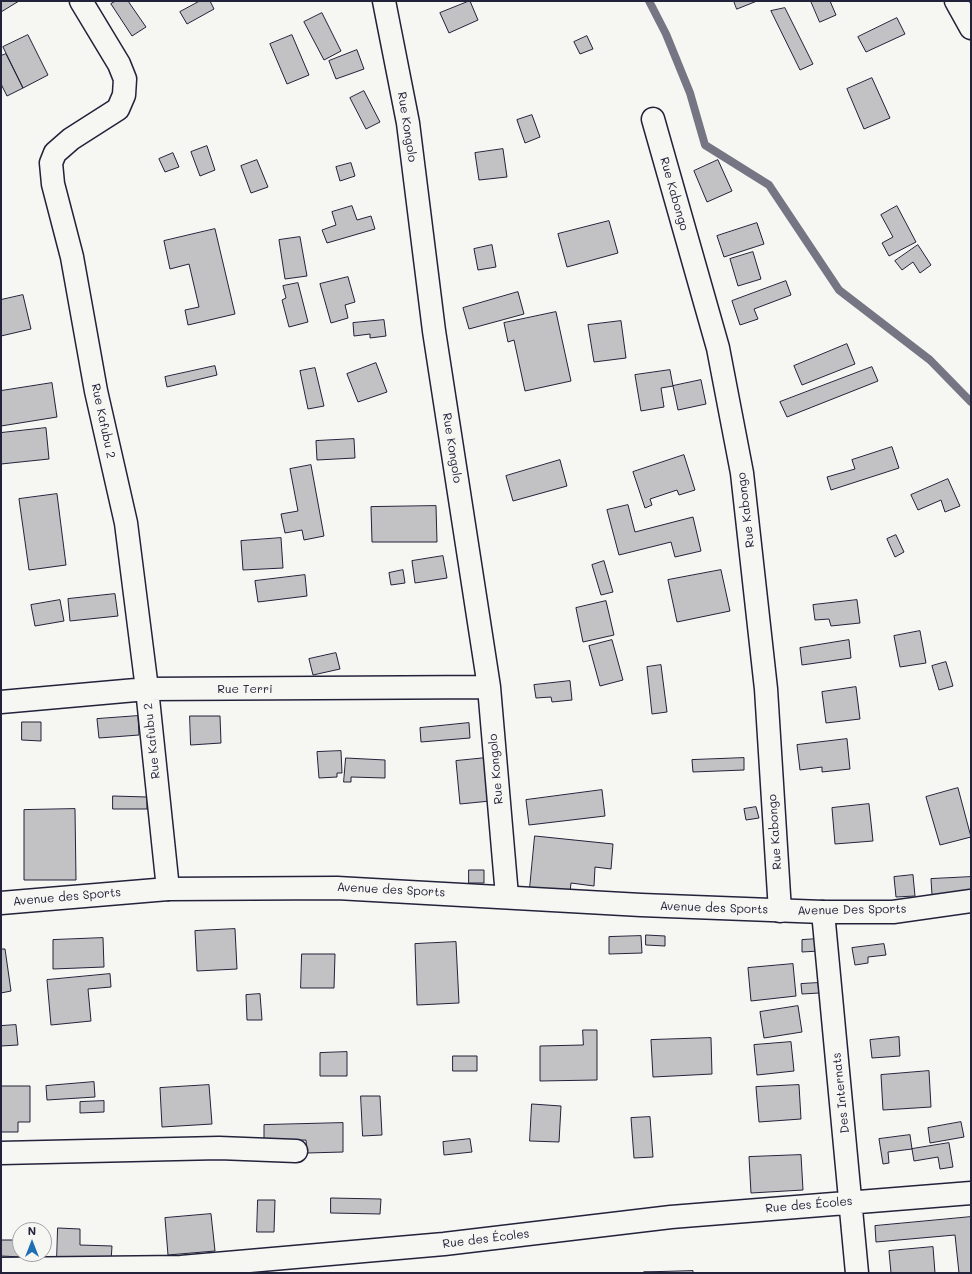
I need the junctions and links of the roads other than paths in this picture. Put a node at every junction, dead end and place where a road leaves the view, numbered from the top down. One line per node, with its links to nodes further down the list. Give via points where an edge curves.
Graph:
1 (81, 1): 7 (street, Rue Kafubu 2, via 119,64 125,80 124,95 118,109 71,139 55,153 51,163 72,257 96,391 126,523)
2 (384, 1): 6 (street, Rue Kongolo, via 408,123 434,331)
3 (956, 1): 4 (street)
4 (971, 28)
5 (653, 119): 13 (street, Rue Kabongo, via 718,348 742,473 766,689)
6 (489, 687): 7 (street, Rue Terri); 10 (street, Rue Kongolo)
7 (147, 690): 8 (street, Rue Terri); 9 (street, Rue Kafubu 2)
8 (1, 702)
9 (168, 889): 10 (street, Avenue des Sports, via 337,888); 12 (street, Avenue des Sports)
10 (507, 896): 13 (street, Avenue des Sports)
11 (971, 901): 14 (street, Avenue Des Sports, via 893,912)
12 (1, 903)
13 (780, 911): 14 (street, Avenue Des Sports)
14 (823, 912): 18 (street, Des Internats)
15 (296, 1151): 16 (street, via 219,1148)
16 (1, 1152)
17 (971, 1193): 18 (street, Rue des Écoles)
18 (852, 1202): 19 (street, Rue des Écoles, via 671,1217 444,1244 181,1267); 20 (street, Des Internats)
19 (1, 1269)
20 (857, 1273)

